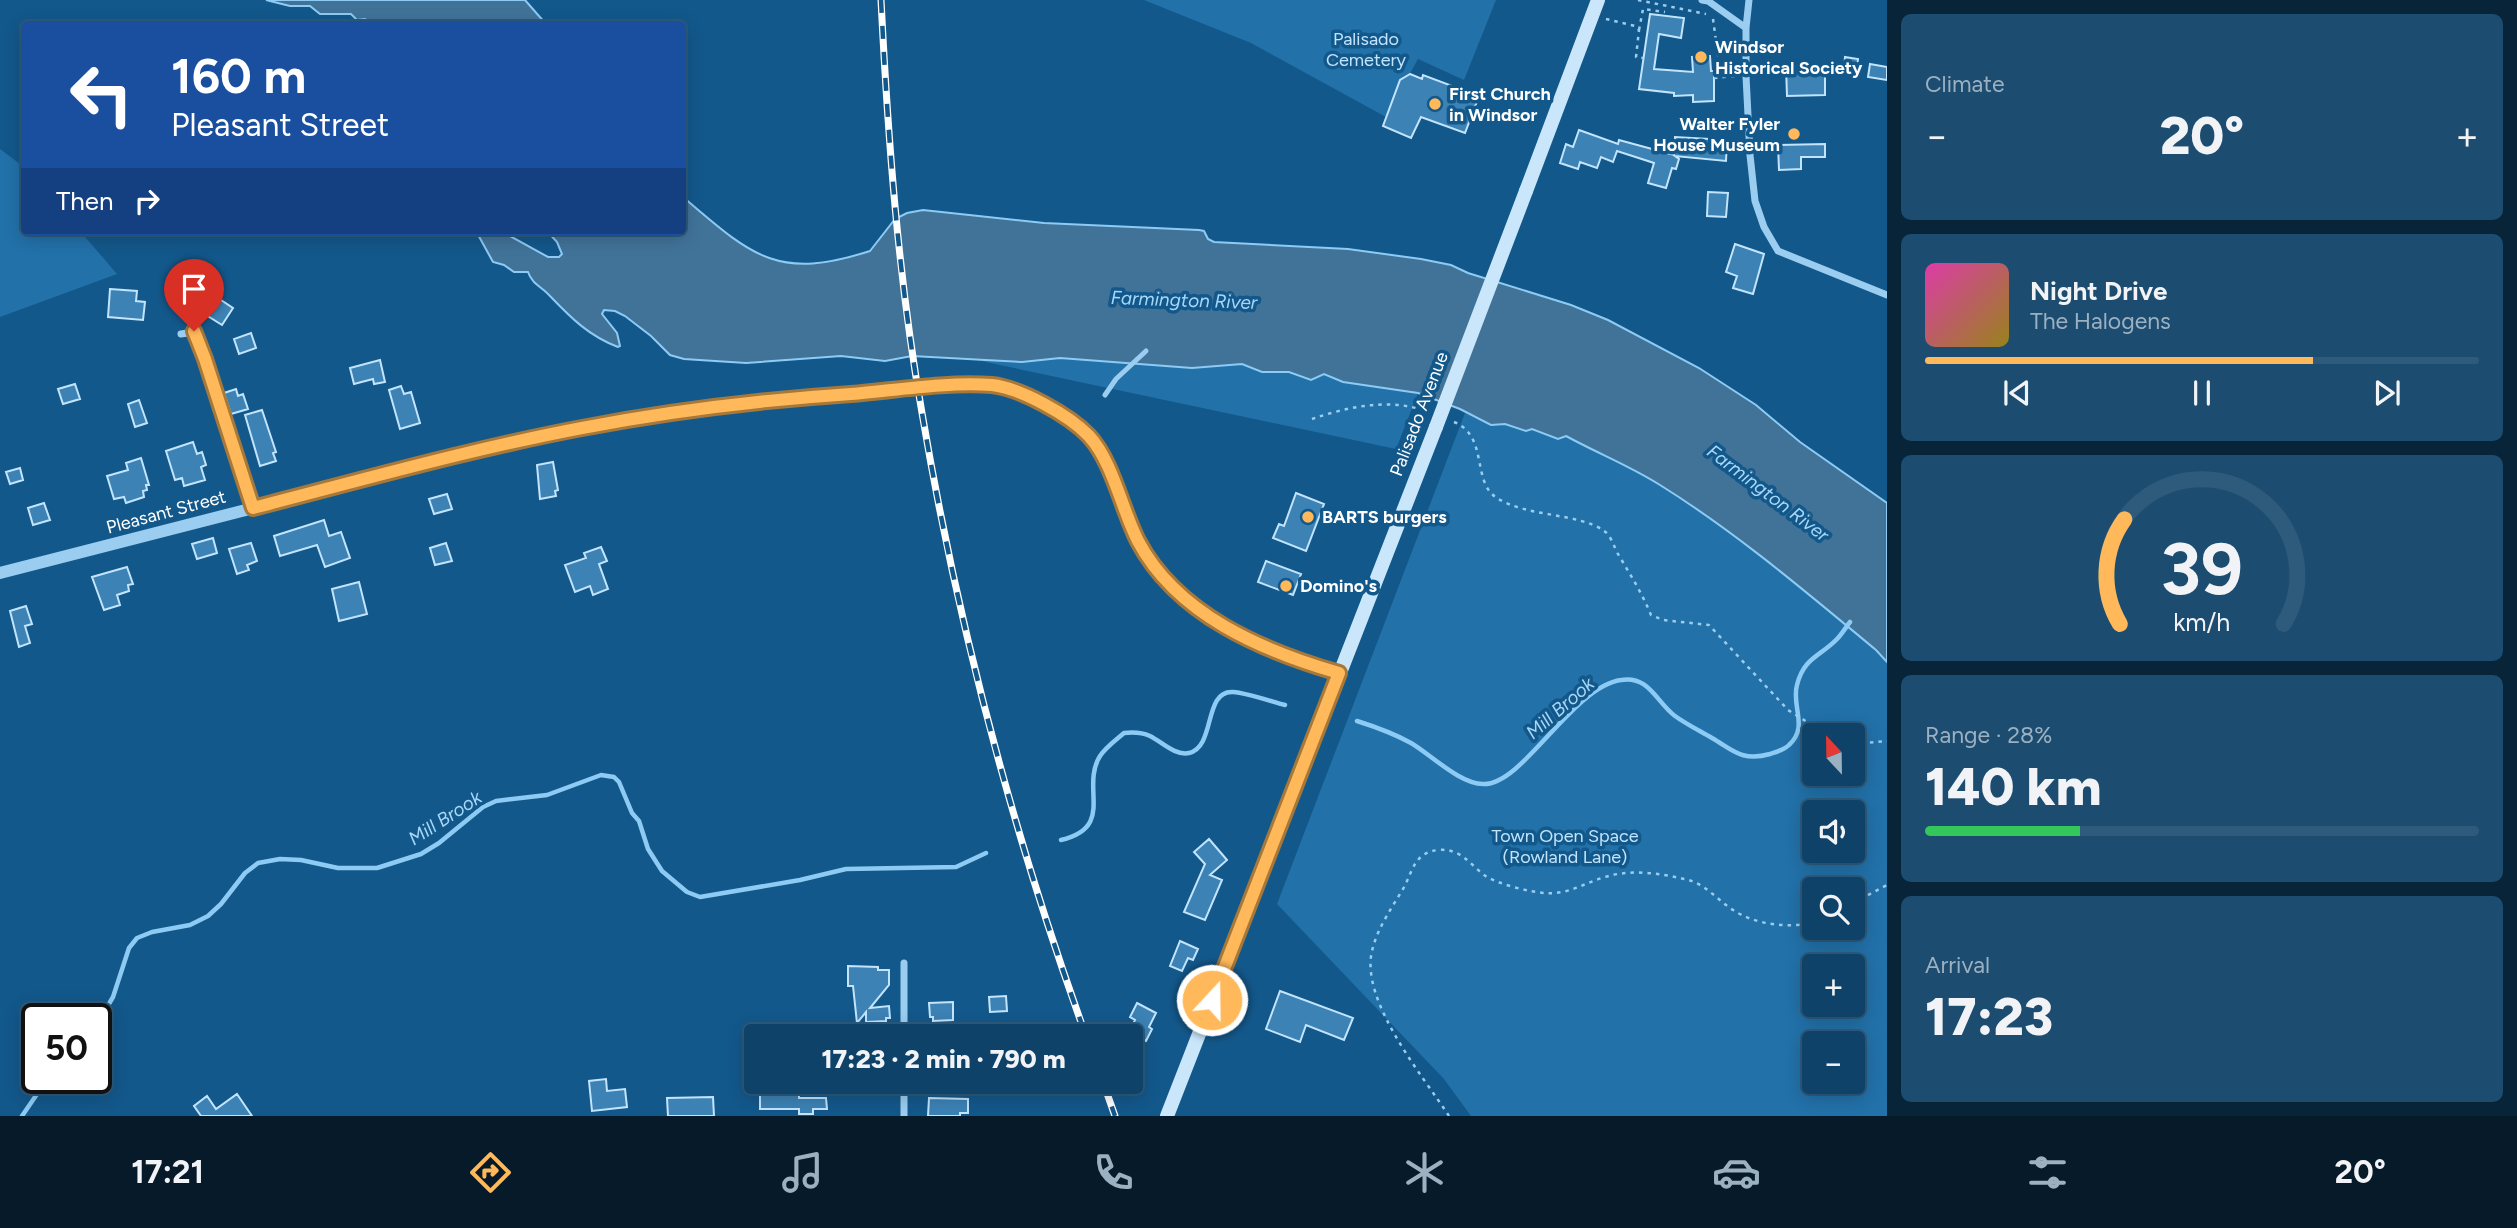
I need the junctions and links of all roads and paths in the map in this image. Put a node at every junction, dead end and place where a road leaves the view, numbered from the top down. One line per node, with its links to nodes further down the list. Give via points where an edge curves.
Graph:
1 (1598, 0): 6 (main road, Palisado Avenue)
2 (1638, 0): 5 (path)
3 (1707, 0): 7 (street)
4 (1749, 0): 7 (street)
5 (1666, 5): 8 (path, via 1665,14 1643,9); 11 (path, via 1713,16)
6 (1592, 16): 8 (path); 18 (main road, Palisado Avenue, bridge, via 1527,191)
7 (1746, 28): 10 (street)
8 (1639, 30): 9 (path, via 1636,57)
9 (1643, 58)
10 (1746, 76): 11 (path); 13 (street, via 1755,201 1778,251)
11 (1721, 77): 12 (path)
12 (1714, 78)
13 (1887, 295)
14 (181, 334): 20 (street, via 194,331)
15 (1146, 351): 16 (lane)
16 (1105, 395)
17 (1312, 419): 18 (path, via 1342,408 1388,405 1420,409)
18 (1433, 420): 22 (main road, Palisado Avenue)
19 (1450, 420): 23 (path, via 1472,437 1496,498 1606,531 1651,615 1709,625 1788,710)
20 (253, 508): 21 (street, Pleasant Street); 22 (street, Pleasant Street, via 604,424 790,398 935,384 993,385 1032,397 1089,436 1139,543 1181,595 1238,634)
21 (0, 573)
22 (1339, 673): 33 (main road, Palisado Avenue)
23 (1808, 723)
24 (1887, 741): 25 (path)
25 (1866, 743)
26 (1887, 885): 27 (path)
27 (1865, 896)
28 (1802, 925): 34 (path, via 1742,916 1696,881 1636,872 1604,877 1567,892 1542,893 1496,881 1448,850 1430,851 1415,861 1377,936 1371,964 1379,1001 1400,1044)
29 (904, 963): 30 (street)
30 (904, 1024)
31 (904, 1094): 32 (street)
32 (904, 1116)
33 (1167, 1116)
34 (1449, 1116)

